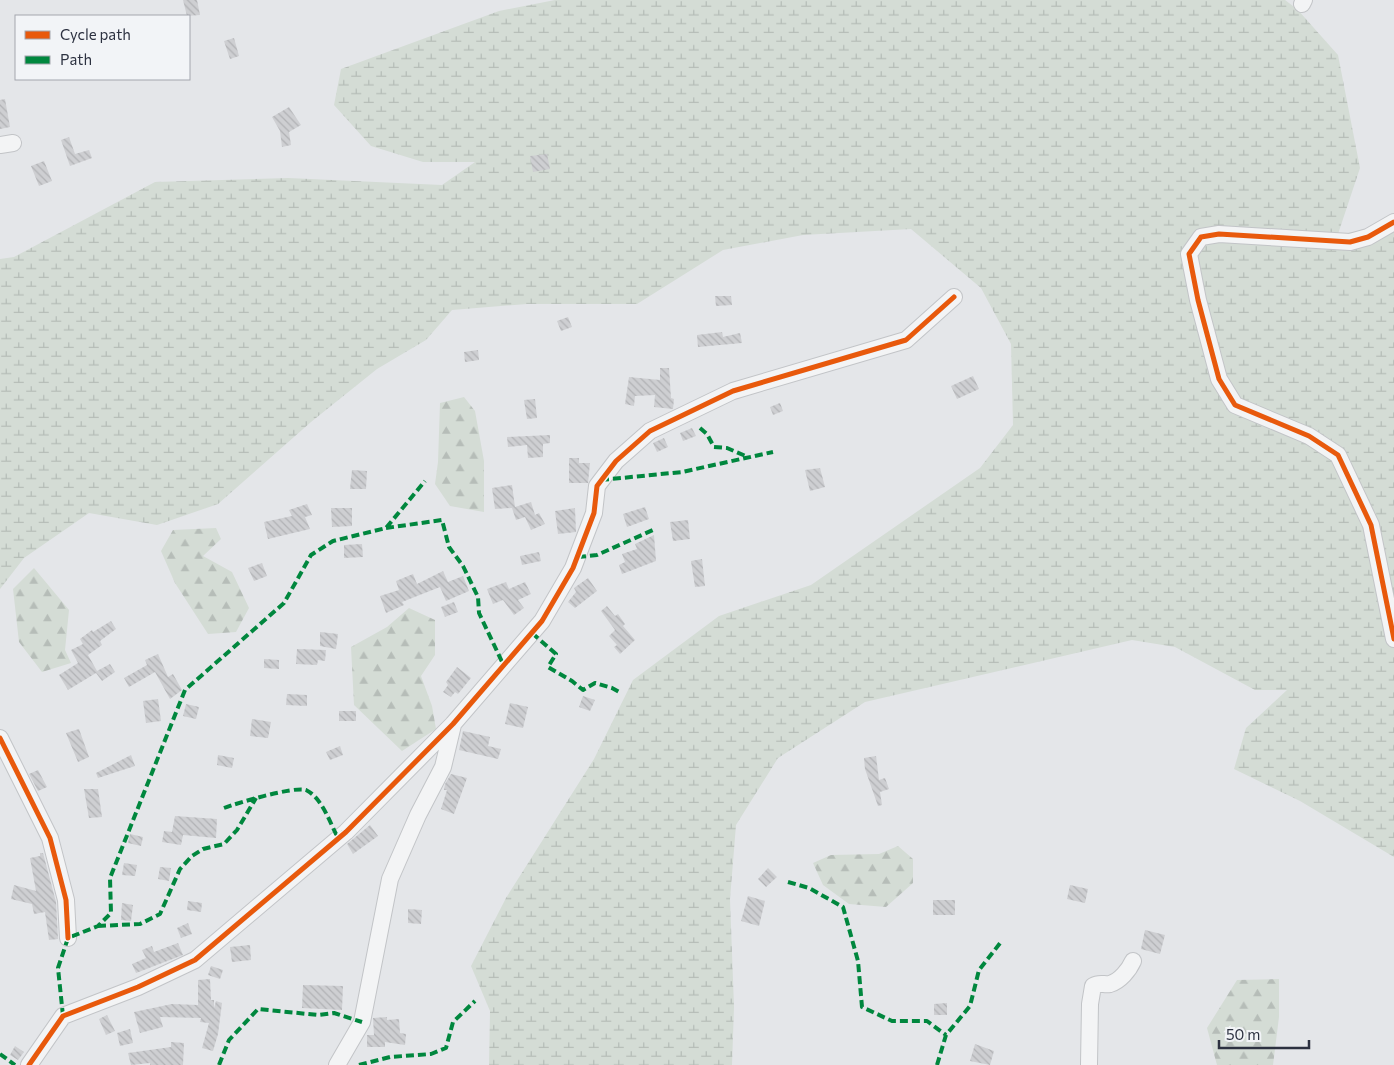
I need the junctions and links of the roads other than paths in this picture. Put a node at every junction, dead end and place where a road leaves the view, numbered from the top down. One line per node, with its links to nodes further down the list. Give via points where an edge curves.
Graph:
1 (1394, 222): 3 (street, via 1368,237 1350,242 1219,234 1201,236 1190,254 1218,379 1235,405 1309,436 1338,455 1371,525)
2 (954, 297): 4 (street, via 906,340 733,391 650,431 616,462 597,486 594,513 573,568 542,621)
3 (1394, 639)
4 (453, 724): 8 (street, via 346,832 195,960 138,987 63,1016); 9 (street, via 443,767 390,879 362,1022)
5 (0, 738): 6 (street, via 50,838 66,900)
6 (68, 938)
7 (1133, 961): 10 (street, via 1129,970 1110,984 1094,986 1090,1004)
8 (29, 1065)
9 (337, 1065)
10 (1089, 1065)

